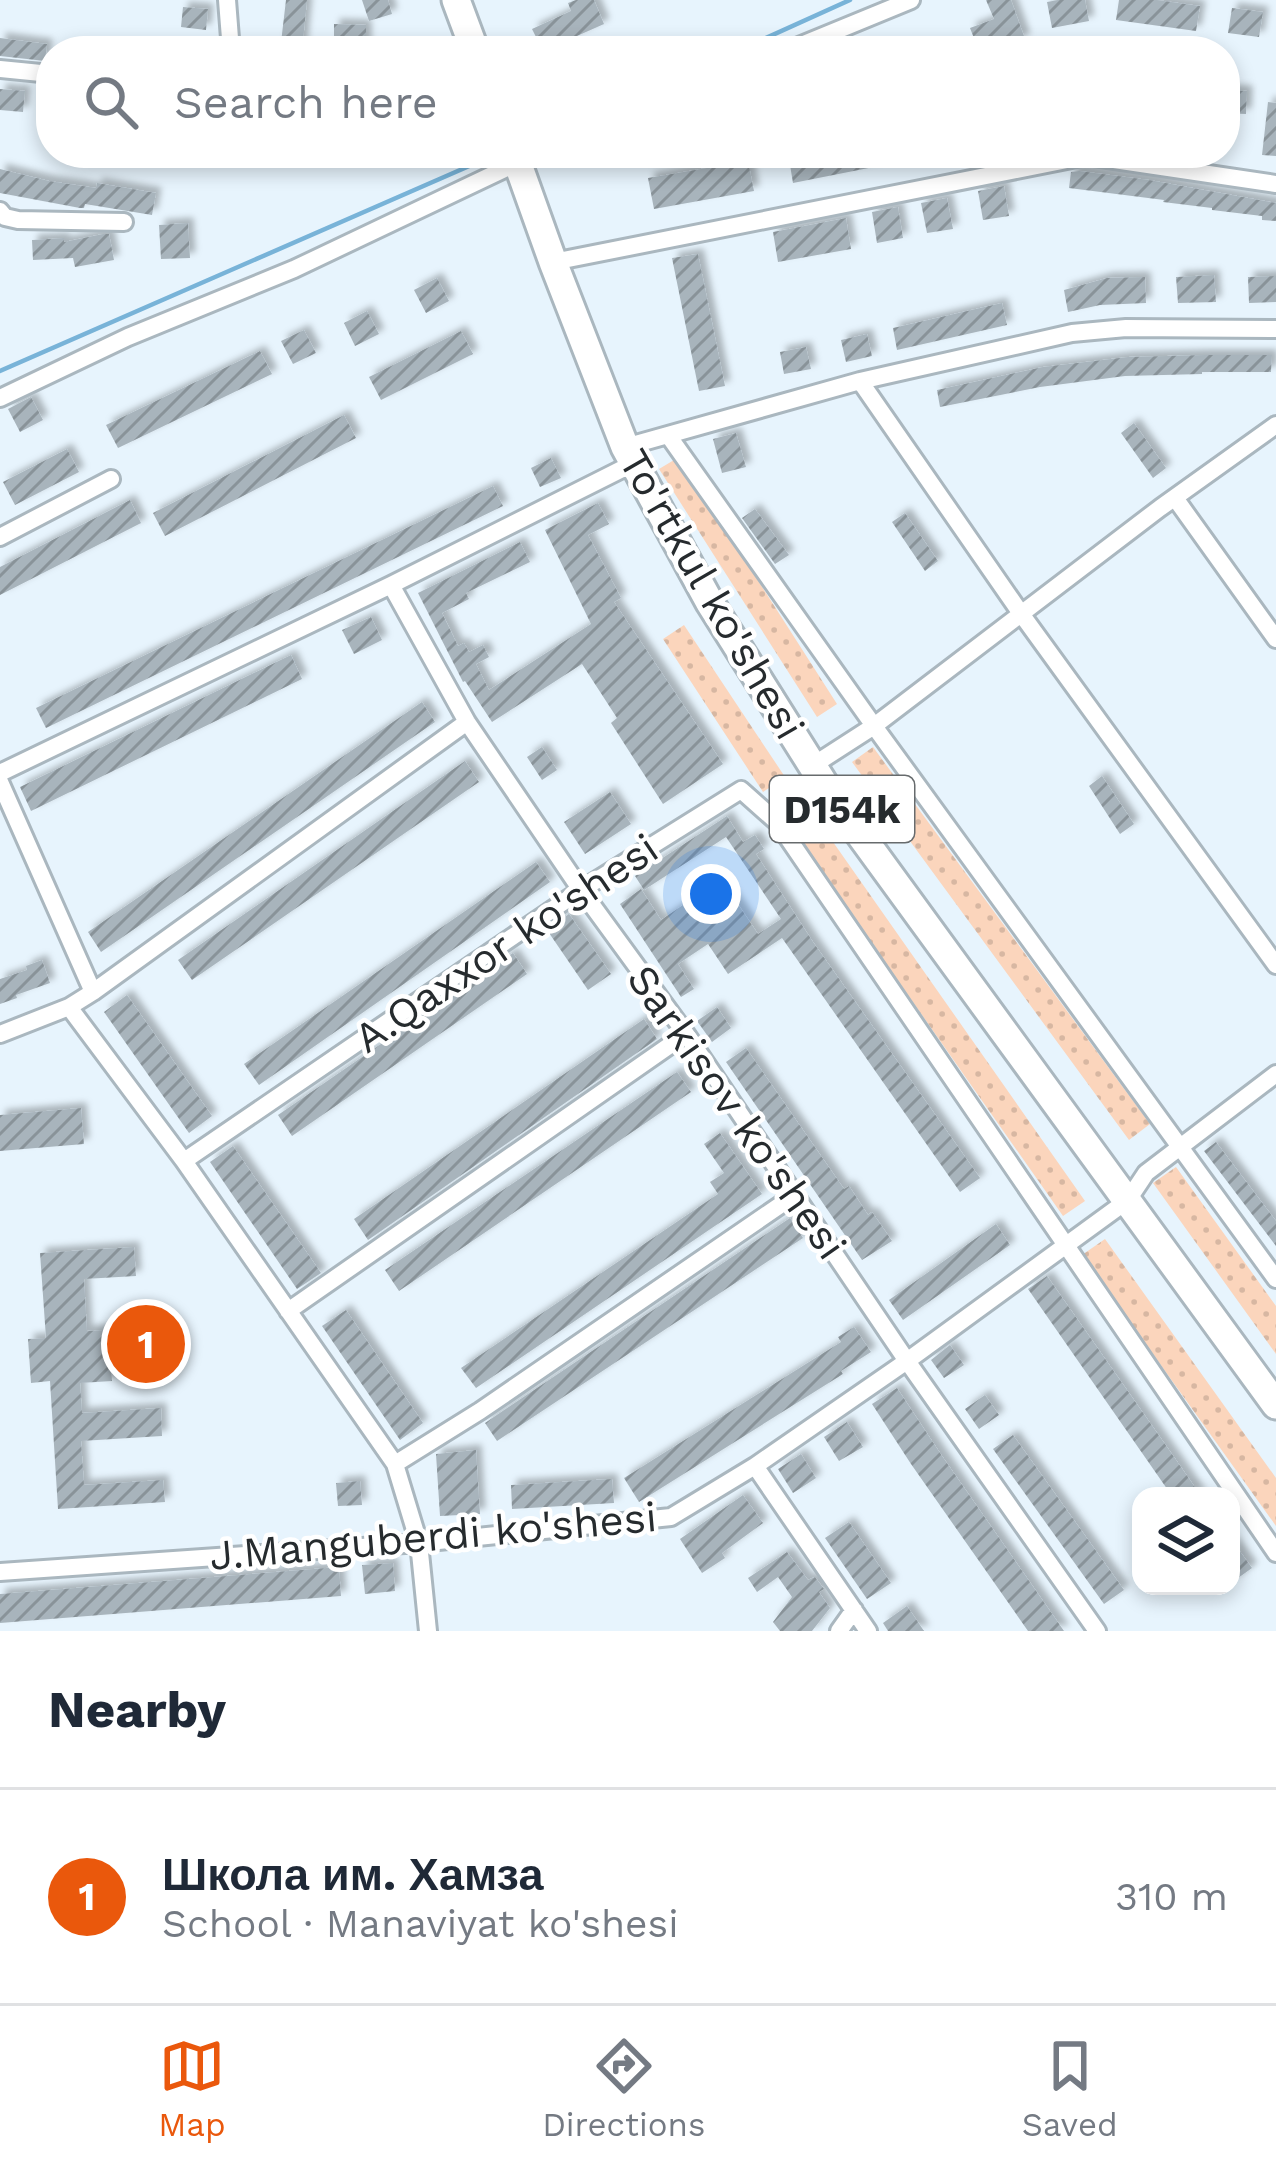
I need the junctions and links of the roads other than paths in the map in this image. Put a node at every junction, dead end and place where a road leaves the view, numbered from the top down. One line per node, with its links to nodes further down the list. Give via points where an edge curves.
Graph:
1 (227, 0): 4 (street)
2 (456, 0): 5 (main road)
3 (911, 0): 6 (street)
4 (231, 36)
5 (469, 36)
6 (823, 36)
7 (0, 69): 8 (street)
8 (36, 73)
9 (495, 168): 19 (street, via 293,269)
10 (525, 168): 16 (main road, To'rtkul ko'shesi / D154k)
11 (1027, 168): 16 (street)
12 (1168, 168): 13 (street)
13 (1276, 184)
14 (0, 211): 15 (street, via 18,220)
15 (124, 222)
16 (553, 262): 22 (main road, To'rtkul ko'shesi / D154k)
17 (1276, 329): 18 (street, via 1072,333)
18 (860, 381): 21 (street); 27 (street)
19 (0, 398)
20 (1276, 425): 24 (street)
21 (668, 435): 22 (street); 30 (street)
22 (628, 456): 26 (street); 31 (main road, To'rtkul ko'shesi / D154k)
23 (111, 479): 25 (street)
24 (1175, 498): 27 (street); 28 (street)
25 (0, 537)
26 (391, 585): 29 (street, Sarkisov ko'shesi); 32 (street)
27 (1022, 615): 30 (street); 36 (street)
28 (1276, 639)
29 (467, 722): 35 (street, Sarkisov ko'shesi); 37 (street)
30 (874, 726): 31 (street); 42 (street)
31 (812, 766): 33 (main road, To'rtkul ko'shesi / D154k)
32 (0, 777): 37 (street)
33 (829, 792): 34 (street); 45 (main road, To'rtkul ko'shesi / D154k)
34 (777, 822): 35 (street, A.Qaxxor ko'shesi, via 741,790); 46 (street)
35 (581, 890): 40 (street, Sarkisov ko'shesi); 43 (street, A.Qaxxor ko'shesi)
36 (1276, 965)
37 (93, 992): 38 (street)
38 (69, 1007): 39 (street); 43 (street)
39 (0, 1034)
40 (686, 1034): 44 (street, Sarkisov ko'shesi); 48 (street)
41 (1276, 1074): 42 (street, J.Manguberdi ko'shesi)
42 (1178, 1146): 45 (street, J.Manguberdi ko'shesi); 47 (street)
43 (184, 1161): 48 (street)
44 (795, 1195): 49 (street, Sarkisov ko'shesi); 51 (street)
45 (1128, 1200): 46 (street, J.Manguberdi ko'shesi); 50 (main road, To'rtkul ko'shesi / D154k)
46 (1064, 1246): 49 (street, J.Manguberdi ko'shesi); 54 (street)
47 (1276, 1279)
48 (288, 1311): 51 (street)
49 (907, 1361): 52 (street, J.Manguberdi ko'shesi); 60 (street, Sarkisov ko'shesi)
50 (1276, 1405)
51 (395, 1464): 53 (street)
52 (755, 1466): 53 (street, J.Manguberdi ko'shesi, via 671,1517); 56 (street)
53 (419, 1543): 55 (street, J.Manguberdi ko'shesi); 57 (street)
54 (1276, 1553)
55 (0, 1572)
56 (854, 1610): 58 (street); 59 (street)
57 (428, 1631)
58 (839, 1631)
59 (868, 1631)
60 (1097, 1631)

